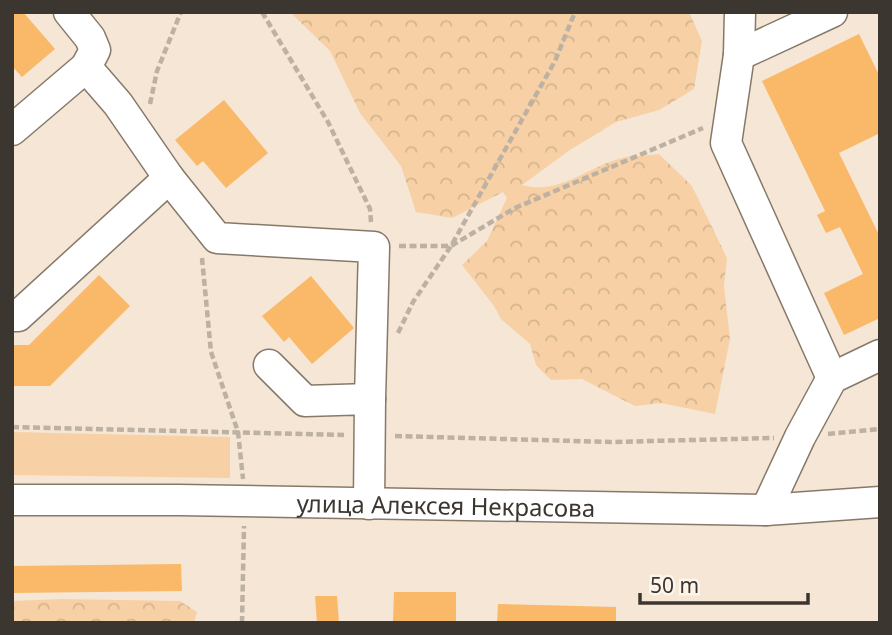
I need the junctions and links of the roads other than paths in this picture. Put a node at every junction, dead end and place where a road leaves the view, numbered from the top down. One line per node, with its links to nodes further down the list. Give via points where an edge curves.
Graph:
1 (69, 12): 5 (street, via 95,50)
2 (740, 12): 4 (street)
3 (832, 12): 4 (street)
4 (739, 55): 11 (street, via 726,144)
5 (86, 67): 6 (street); 7 (street, via 143,136)
6 (12, 130)
7 (169, 178): 8 (street, via 19,316); 12 (street, via 217,237 374,247)
8 (12, 316)
9 (880, 355): 11 (street)
10 (269, 365): 12 (street, via 305,401)
11 (832, 378): 16 (street)
12 (370, 399): 15 (street)
13 (12, 500): 15 (street, улица Алексея Некрасова)
14 (880, 502): 16 (street, улица Алексея Некрасова)
15 (369, 504): 16 (street, улица Алексея Некрасова)
16 (766, 510)

